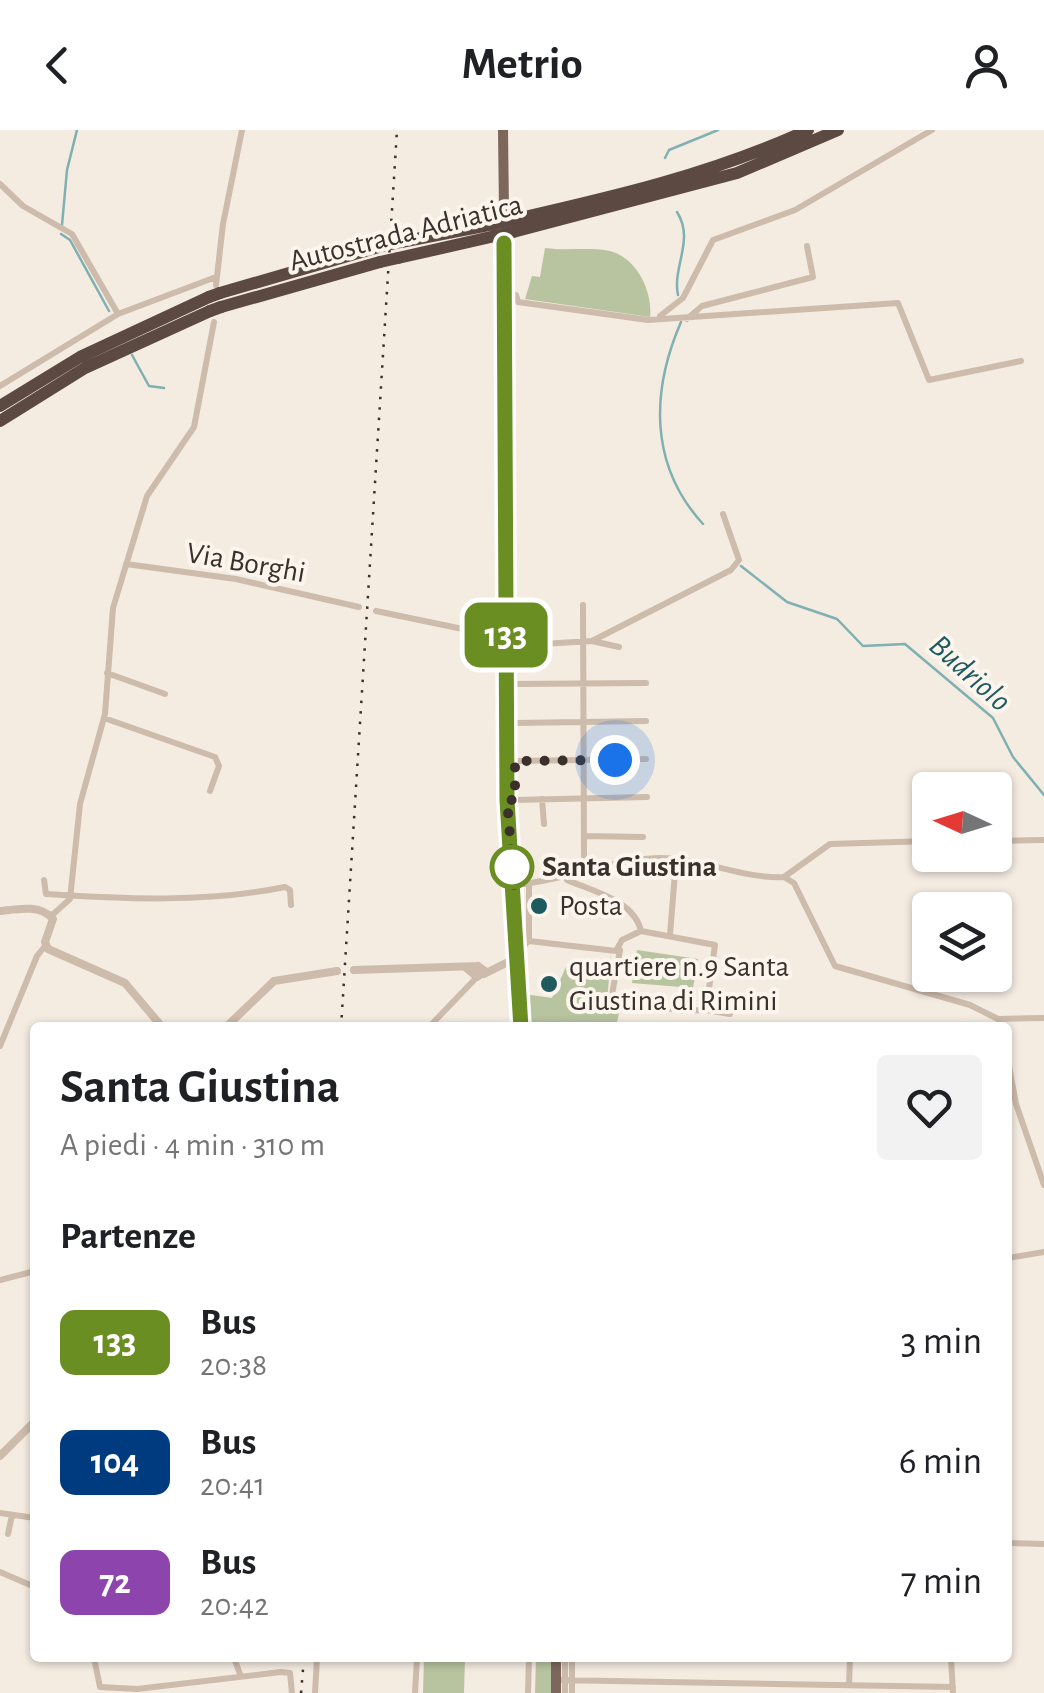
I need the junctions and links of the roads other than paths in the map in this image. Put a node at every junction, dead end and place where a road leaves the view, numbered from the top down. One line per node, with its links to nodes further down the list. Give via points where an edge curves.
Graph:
1 (242, 130): 10 (street)
2 (503, 130): 7 (main road)
3 (808, 130): 7 (highway, Autostrada Adriatica, via 735,161)
4 (838, 130): 7 (highway, Autostrada Adriatica, via 737,173)
5 (932, 130): 12 (street, via 795,210 714,240 683,298)
6 (0, 184): 11 (street, via 72,234)
7 (504, 227): 9 (main road); 10 (highway, Autostrada Adriatica, bridge); 10 (highway, Autostrada Adriatica, bridge, via 382,246)
8 (807, 246): 13 (street, via 813,277 702,306)
9 (505, 297): 12 (street); 25 (main road)
10 (215, 299): 11 (street); 16 (highway, Autostrada Adriatica, via 80,357); 17 (highway, Autostrada Adriatica); 19 (street, via 194,428 156,476)
11 (118, 314): 15 (street)
12 (659, 317): 13 (street)
13 (686, 320): 14 (street, via 898,304 929,380)
14 (1020, 361)
15 (0, 386)
16 (0, 406)
17 (0, 421)
18 (723, 514): 24 (street, via 737,565)
19 (126, 564): 21 (street, Via Borghi, via 236,579); 27 (street, via 109,628)
20 (584, 605): 24 (street)
21 (358, 607)
22 (376, 610): 25 (street)
23 (512, 610): 25 (street)
24 (588, 641): 25 (street); 26 (street); 28 (street)
25 (509, 644): 30 (street); 42 (main road)
26 (620, 647)
27 (107, 674): 31 (street); 32 (street)
28 (583, 683): 29 (street); 30 (street); 34 (street)
29 (646, 683)
30 (514, 684): 35 (street)
31 (165, 694)
32 (104, 718): 39 (street, via 215,757 219,766); 57 (street, via 80,804)
33 (646, 721): 34 (street)
34 (583, 722): 35 (street); 37 (street)
35 (514, 723): 38 (street)
36 (646, 759): 37 (street)
37 (583, 760): 38 (street); 41 (street)
38 (515, 761): 42 (street)
39 (210, 792)
40 (647, 797): 41 (street)
41 (584, 798): 43 (street); 45 (street)
42 (511, 800): 43 (street); 56 (main road)
43 (542, 800): 44 (street)
44 (544, 824)
45 (585, 836): 46 (street); 50 (street)
46 (643, 837)
47 (1044, 840): 48 (street)
48 (1012, 841)
49 (912, 842): 52 (street, via 830,844)
50 (584, 856)
51 (676, 860): 52 (street); 53 (street, via 611,863); 62 (street)
52 (784, 877): 77 (street, via 794,884 835,966 970,1005)
53 (566, 879): 55 (street); 61 (street, via 621,905 638,918)
54 (44, 880): 57 (street, via 46,894)
55 (529, 884): 56 (street); 63 (street)
56 (514, 885): 66 (main road)
57 (70, 899): 58 (street, via 213,899 285,887); 60 (street)
58 (290, 904)
59 (0, 911): 60 (street, via 31,909)
60 (51, 916): 64 (street)
61 (641, 931): 62 (street); 65 (street)
62 (670, 935): 70 (street, via 715,946)
63 (529, 940): 65 (street); 66 (street)
64 (46, 946): 73 (street, via 125,983); 79 (street)
65 (620, 948): 70 (street, via 611,1000)
66 (517, 952): 69 (street); 76 (main road)
67 (354, 970): 69 (street, via 462,966)
68 (338, 971): 74 (street, via 274,982)
69 (479, 972): 75 (street)
70 (706, 1010): 71 (street)
71 (730, 1014)
72 (1044, 1018): 78 (street)
73 (158, 1022)
74 (231, 1022)
75 (433, 1022)
76 (521, 1022)
77 (998, 1022)
78 (1009, 1022)
79 (0, 1046)
80 (1012, 1082): 81 (street)
81 (1044, 1185)
82 (1044, 1252): 83 (street)
83 (1012, 1257)
84 (30, 1272): 85 (street)
85 (0, 1280)
86 (30, 1426): 87 (street)
87 (0, 1456)
88 (0, 1513): 89 (street)
89 (12, 1515): 90 (street); 91 (street)
90 (30, 1517)
91 (8, 1534)
92 (1012, 1543): 93 (street)
93 (1033, 1544): 94 (street); 95 (street)
94 (1044, 1544)
95 (1044, 1554)
96 (0, 1572): 97 (street)
97 (30, 1584)
98 (95, 1662): 107 (street, via 100,1688)
99 (236, 1662): 107 (street)
100 (317, 1662): 112 (street)
101 (416, 1662): 113 (street)
102 (528, 1662): 114 (street)
103 (558, 1662): 108 (main road)
104 (567, 1662): 108 (street)
105 (850, 1662): 109 (street)
106 (951, 1662): 110 (street)
107 (240, 1674): 111 (street, via 290,1673)
108 (565, 1680): 109 (street); 115 (main road); 116 (street)
109 (850, 1685): 110 (street)
110 (953, 1690)
111 (292, 1693)
112 (315, 1693)
113 (415, 1693)
114 (528, 1693)
115 (556, 1693)
116 (568, 1693)

